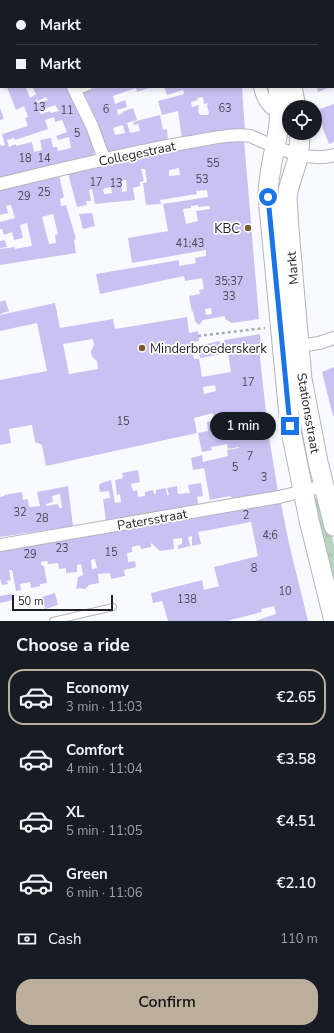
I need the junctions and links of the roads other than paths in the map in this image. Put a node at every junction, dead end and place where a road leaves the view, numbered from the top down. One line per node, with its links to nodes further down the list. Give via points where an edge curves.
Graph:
1 (84, 88): 5 (lane)
2 (260, 88): 8 (street, via 269,107)
3 (278, 88): 6 (main road, Markt)
4 (292, 88): 7 (main road, Markt)
5 (74, 90): 14 (street, via 92,126)
6 (284, 100)
7 (290, 100)
8 (282, 109)
9 (282, 119): 11 (main road, Markt)
10 (300, 140): 12 (main road, Markt)
11 (275, 146): 12 (street); 14 (street, Collegestraat, via 242,135 140,151); 17 (main road, Markt, via 269,173 268,197 280,326)
12 (299, 155): 13 (street, via 325,158); 17 (main road, Markt, via 289,187 287,207)
13 (334, 155)
14 (104, 160): 15 (street, Collegestraat)
15 (0, 184)
16 (334, 338): 17 (street)
17 (291, 347): 18 (main road, Stationsstraat); 19 (main road, Markt, via 290,426)
18 (324, 486): 19 (street, Patersstraat); 20 (main road, Stationsstraat)
19 (303, 491): 21 (street, Patersstraat); 24 (main road)
20 (334, 526)
21 (0, 545)
22 (113, 607): 23 (lane)
23 (53, 621)
24 (334, 621)

